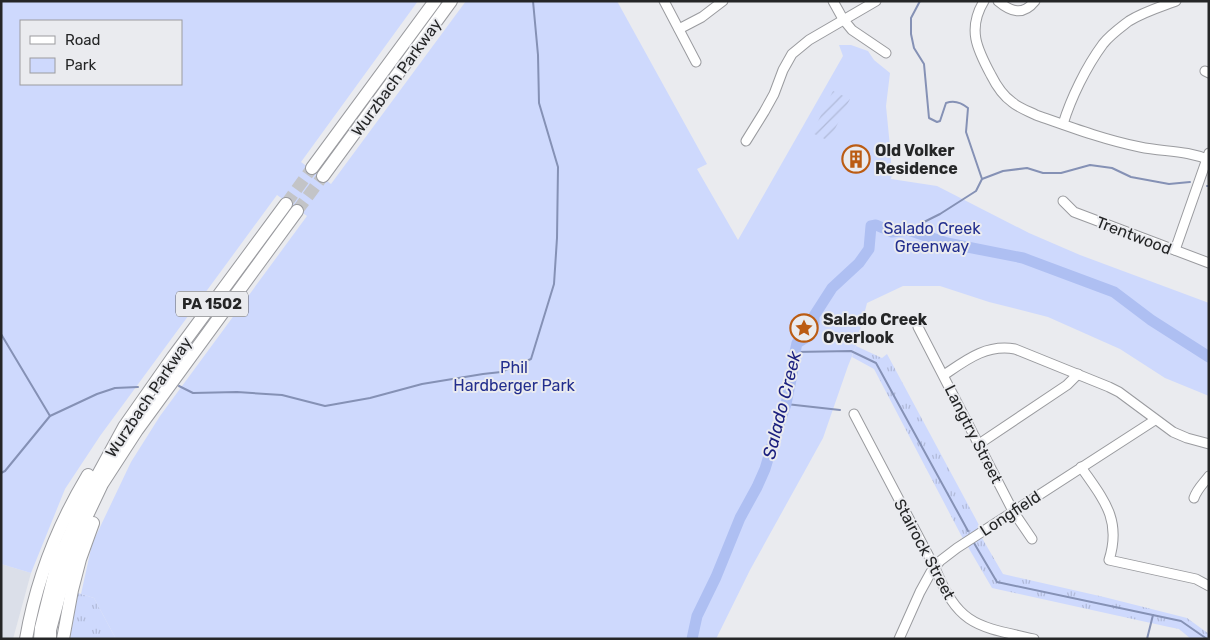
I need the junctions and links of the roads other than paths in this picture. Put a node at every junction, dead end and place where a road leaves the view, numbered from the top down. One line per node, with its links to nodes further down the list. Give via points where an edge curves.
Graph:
1 (435, 1): 18 (highway, Wurzbach Parkway)
2 (451, 1): 19 (highway, Wurzbach Parkway)
3 (664, 1): 12 (street)
4 (724, 1): 12 (street)
5 (833, 1): 11 (street)
6 (876, 1): 11 (street)
7 (984, 1): 15 (street, via 974,30 978,52 996,85 1022,109)
8 (998, 1): 9 (street, via 1016,11)
9 (1035, 1)
10 (1176, 1): 15 (street, via 1138,16 1113,34 1091,63 1070,102)
11 (843, 19): 13 (street, via 855,33); 16 (street, via 792,54 774,94)
12 (679, 29): 14 (street)
13 (886, 53)
14 (696, 62)
15 (1063, 124): 17 (street, via 1126,144)
16 (746, 141)
17 (1208, 157): 23 (street)
18 (312, 168)
19 (323, 176)
20 (1063, 201): 23 (street, Trentwood, via 1074,212)
21 (286, 204): 30 (highway, Wurzbach Parkway / PA 1502)
22 (297, 211): 33 (highway, Wurzbach Parkway / PA 1502)
23 (1176, 250): 24 (street, Trentwood)
24 (1209, 263)
25 (918, 327): 27 (street, Langtry Street)
26 (1078, 374): 27 (street, via 1020,350 1003,347 968,358); 29 (street, via 1119,392); 31 (street, via 1067,385)
27 (944, 375): 31 (street, Langtry Street)
28 (854, 414): 39 (street, Stairock Street)
29 (1155, 420): 32 (street, via 1173,432); 34 (street, Longfield)
30 (124, 427): 41 (highway, via 96,463 62,523 38,589); 42 (highway, Wurzbach Parkway / PA 1502, via 88,493 57,564)
31 (979, 444): 37 (street, Langtry Street)
32 (1209, 444)
33 (124, 449): 43 (highway, Wurzbach Parkway / PA 1502, via 102,484 74,547); 44 (highway, via 83,552)
34 (1081, 467): 37 (street, Longfield); 40 (street, via 1103,500 1113,525 1113,545 1108,560 1196,579)
35 (1209, 476): 36 (street, via 1199,486)
36 (1194, 498)
37 (1013, 510): 38 (street, Langtry Street); 39 (street, Longfield, via 957,548)
38 (1032, 539)
39 (935, 568): 45 (street, Longfield, via 930,572); 46 (street, Stairock Street, via 953,603 967,618 985,627)
40 (1209, 586)
41 (26, 639)
42 (40, 639)
43 (50, 639)
44 (63, 639)
45 (899, 639)
46 (1034, 639)

